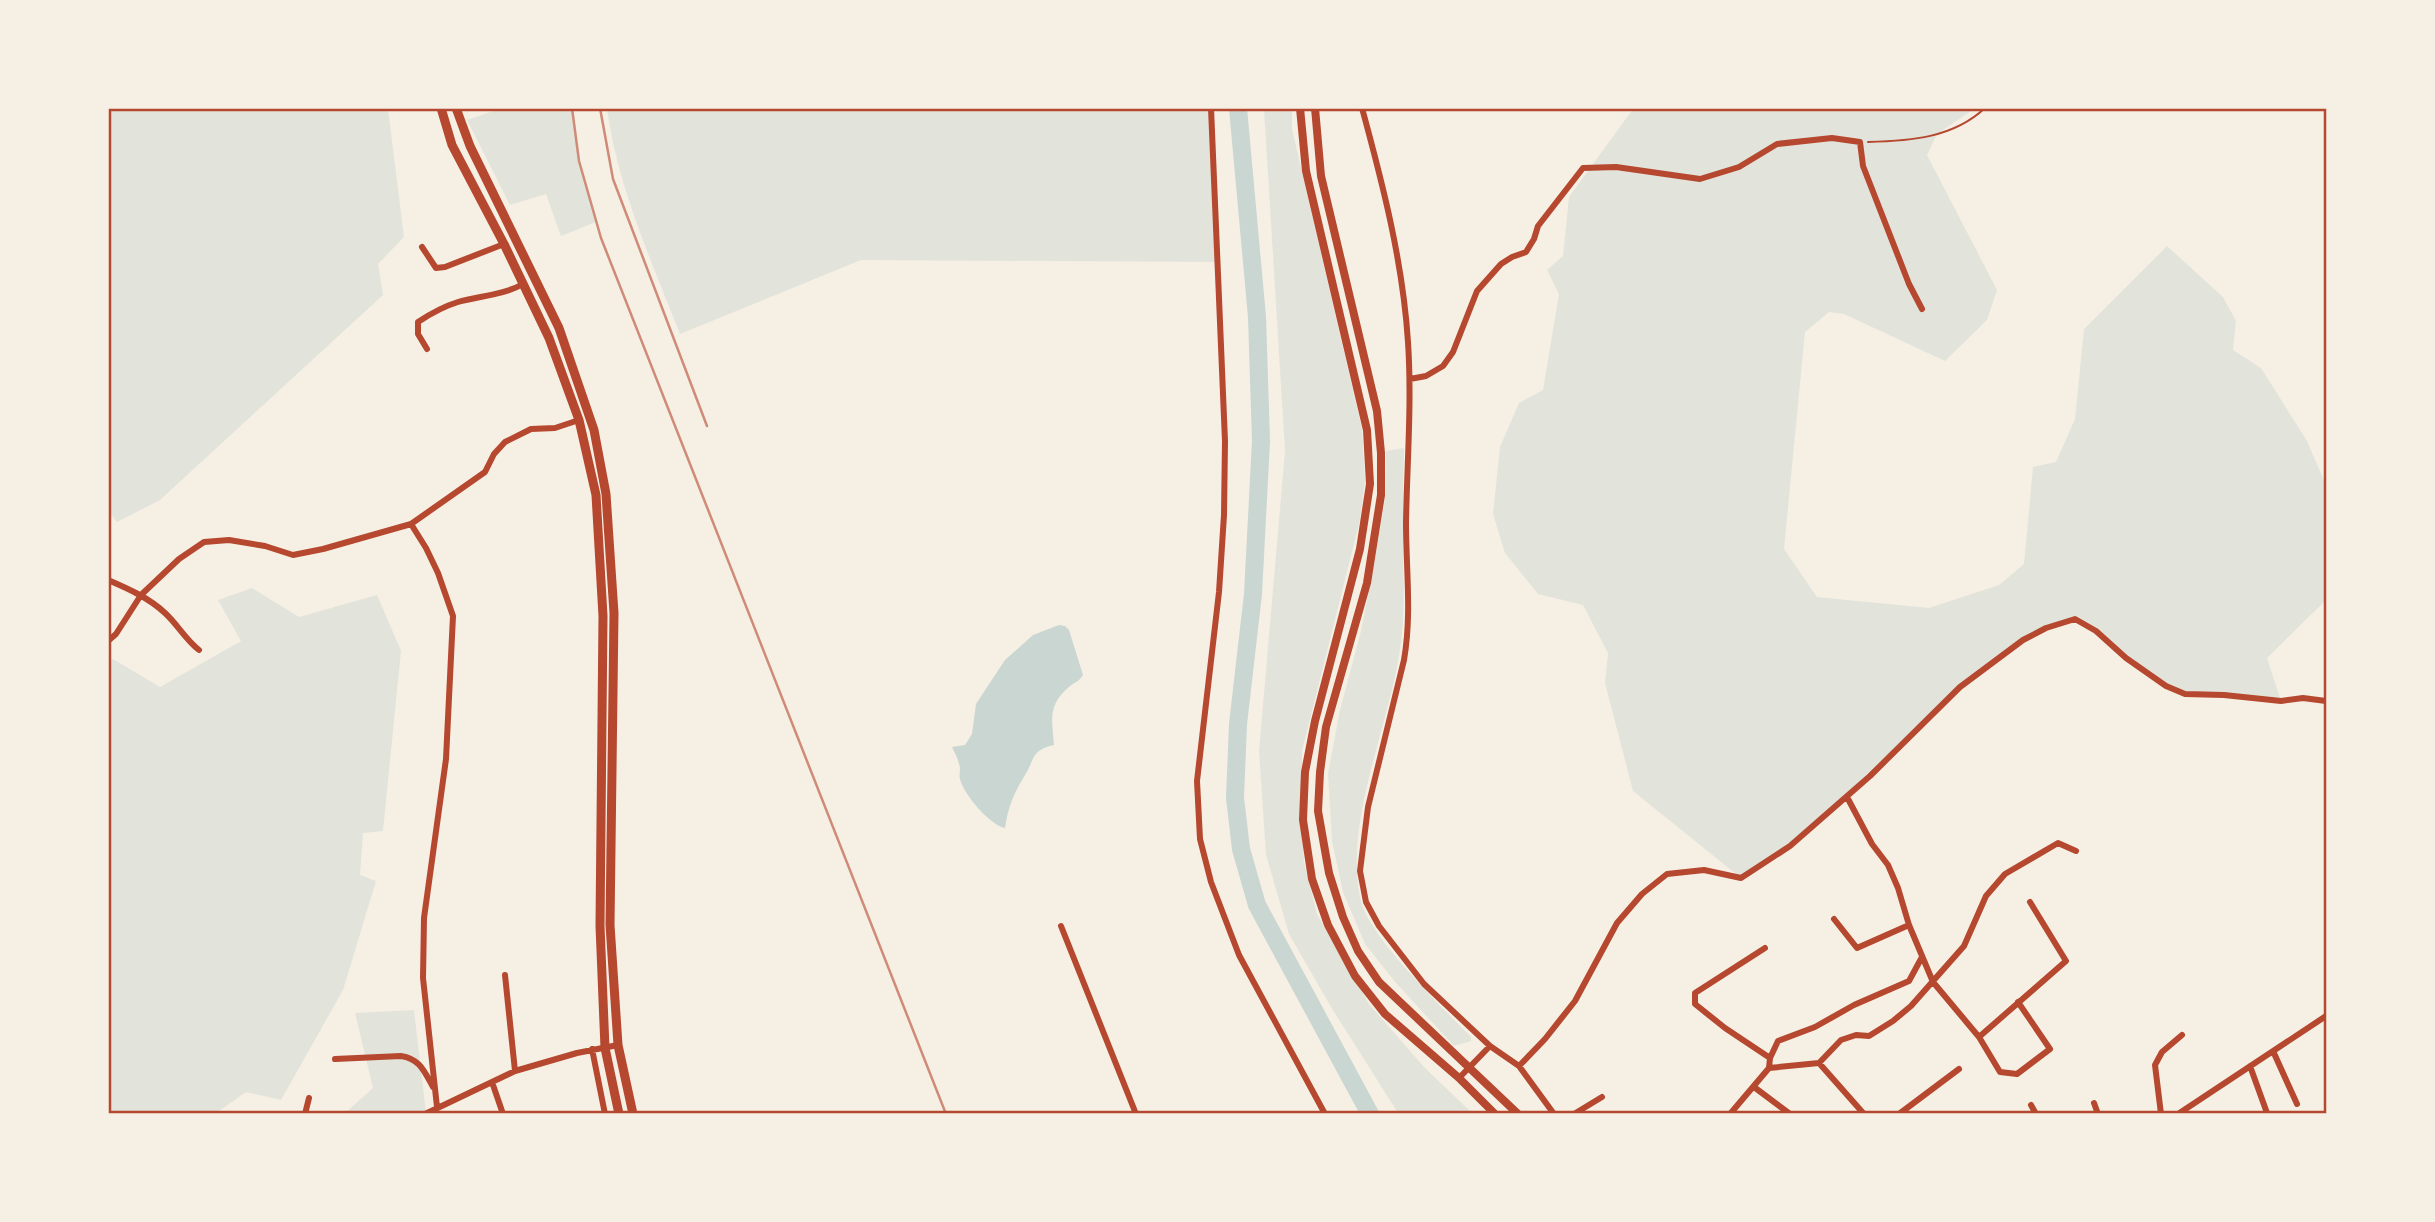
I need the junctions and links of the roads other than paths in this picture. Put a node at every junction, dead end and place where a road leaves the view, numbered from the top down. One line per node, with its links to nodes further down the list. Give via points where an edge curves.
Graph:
1 (441, 108): 7 (main road, via 452,145)
2 (456, 108): 34 (main road, via 559,328 592,422 606,494 614,613 610,925)
3 (1211, 108): 66 (street, via 1224,515 1197,781 1200,839 1210,883 1239,954)
4 (1300, 108): 48 (main road, via 1306,171 1367,430 1370,484 1360,549 1305,772 1303,820 1312,879 1328,925 1354,976 1385,1014)
5 (1315, 108): 44 (main road, via 1321,176 1377,411 1381,453 1376,534 1367,583 1326,727 1318,811 1329,873 1358,951 1380,982)
6 (1362, 108): 12 (street, via 1390,222 1404,303)
7 (504, 244): 8 (street, via 436,268); 9 (main road)
8 (422, 247)
9 (523, 284): 11 (street, via 425,317 418,322 418,334); 13 (main road)
10 (1922, 309): 12 (street, via 1863,166 1860,142 1832,138 1777,144 1739,167 1700,179 1616,167 1583,168 1538,226 1526,251 1501,264 1477,291 1443,366)
11 (427, 349)
12 (1410, 379): 35 (street, via 1408,636 1368,807 1361,884 1379,926 1424,984)
13 (579, 420): 14 (street, via 531,429 505,442 485,472); 36 (main road, via 596,495 603,616 600,926)
14 (411, 524): 16 (street, via 293,555 229,540 204,542); 51 (street, via 434,564 453,616 446,759 424,918 423,978)
15 (108, 580): 16 (street)
16 (141, 595): 17 (street); 18 (street, via 163,611)
17 (108, 641)
18 (199, 650)
19 (2326, 701): 20 (street, via 2185,694 2166,686 2075,619 2023,640 1960,688)
20 (1847, 797): 24 (street, via 1888,865); 42 (street, via 1747,876 1679,872 1667,874 1650,887 1617,923 1575,1001)
21 (2076, 851): 29 (street, via 2058,843 2005,874 1986,895 1964,946)
22 (2030, 902): 30 (street, via 2066,961)
23 (1834, 919): 24 (street, via 1857,948)
24 (1909, 925): 27 (street)
25 (1061, 926): 65 (street)
26 (1765, 948): 39 (street, via 1695,993 1695,1004)
27 (1922, 957): 29 (street); 39 (street, via 1909,981 1778,1041)
28 (505, 975): 47 (street)
29 (1933, 982): 33 (street); 41 (street, via 1879,1031 1842,1040)
30 (2018, 1002): 33 (street); 33 (street, via 2050,1049 2017,1074 2000,1072)
31 (2326, 1016): 38 (street)
32 (2182, 1035): 77 (street, via 2155,1065)
33 (1979, 1037)
34 (618, 1045): 36 (street); 64 (main road)
35 (1490, 1046): 42 (street); 44 (street)
36 (605, 1048): 37 (street); 63 (main road)
37 (592, 1049): 47 (street); 62 (street)
38 (2273, 1051): 43 (street); 56 (street)
39 (1770, 1058): 45 (street)
40 (335, 1059): 51 (street, via 412,1058)
41 (1819, 1063): 45 (street); 73 (street)
42 (1519, 1066): 69 (street)
43 (2250, 1066): 58 (street); 78 (street)
44 (1469, 1067): 48 (street); 68 (main road)
45 (1769, 1068): 50 (street)
46 (1959, 1069): 74 (street)
47 (515, 1072): 49 (street)
48 (1459, 1078): 67 (main road)
49 (492, 1082): 57 (street); 61 (street)
50 (1754, 1087): 71 (street); 72 (street)
51 (435, 1092): 57 (street)
52 (1602, 1097): 70 (street)
53 (309, 1098): 59 (street)
54 (2094, 1103): 76 (street)
55 (2031, 1104): 75 (street)
56 (2297, 1104)
57 (437, 1107): 60 (street)
58 (2267, 1113)
59 (305, 1114)
60 (425, 1114)
61 (503, 1114)
62 (606, 1114)
63 (619, 1114)
64 (633, 1114)
65 (1136, 1114)
66 (1325, 1114)
67 (1495, 1114)
68 (1518, 1114)
69 (1554, 1114)
70 (1574, 1114)
71 (1730, 1114)
72 (1790, 1114)
73 (1864, 1114)
74 (1899, 1114)
75 (2036, 1114)
76 (2098, 1114)
77 (2161, 1114)
78 (2178, 1114)

